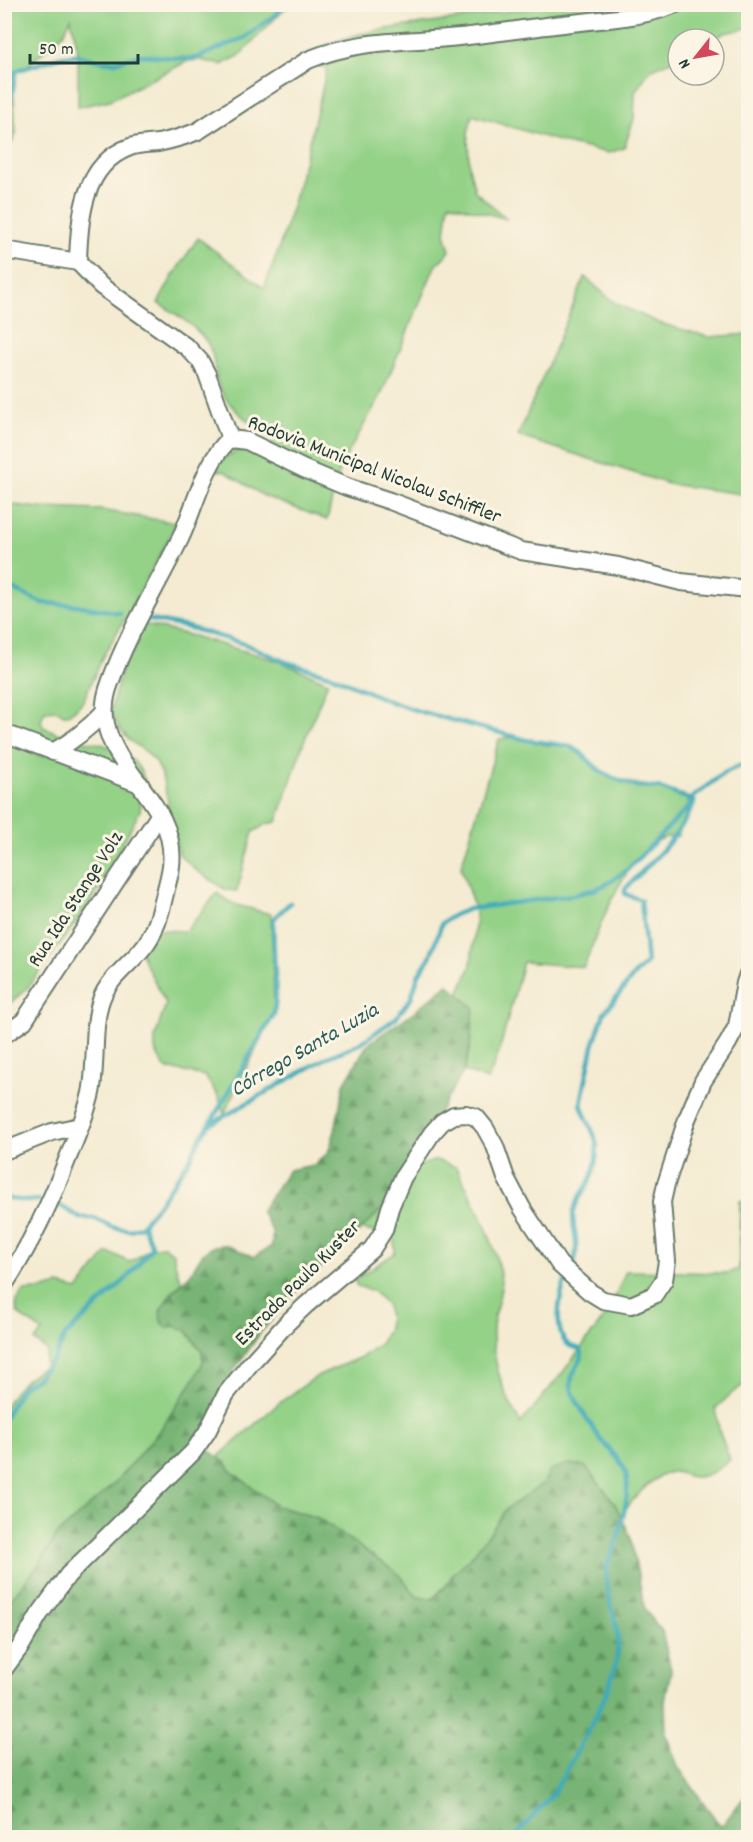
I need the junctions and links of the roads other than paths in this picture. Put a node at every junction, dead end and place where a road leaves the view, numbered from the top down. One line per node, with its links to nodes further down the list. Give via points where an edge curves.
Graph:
1 (676, 4): 3 (street, via 601,21 376,42 308,60 198,131 180,139 130,146 103,164 94,176 82,211)
2 (4, 249): 3 (street)
3 (78, 262): 4 (street, via 101,286 188,348 207,374)
4 (230, 439): 5 (street, Rodovia Municipal Nicolau Schiffler, via 247,441 347,487 521,551 618,566 681,582); 6 (street, Rodovia Municipal Nicolau Schiffler, via 211,464 180,540 125,647 110,683)
5 (748, 589)
6 (104, 712): 8 (street, via 72,742); 9 (street, Rodovia Municipal Nicolau Schiffler, via 113,744)
7 (4, 734): 8 (street)
8 (53, 752): 9 (street)
9 (141, 784): 10 (street, Rodovia Municipal Nicolau Schiffler)
10 (160, 814): 12 (street, Rua Ida Stange Volz, via 24,1021); 13 (street, Rodovia Municipal Nicolau Schiffler, via 172,856 157,923 144,948 101,1000 92,1083)
11 (748, 974): 16 (street, Estrada Paulo Kuster, via 737,1026 703,1081 666,1184 662,1202 667,1261 664,1280 654,1295 631,1305 603,1300 590,1292 559,1264 522,1208 485,1128 476,1118 454,1115 432,1132 403,1177 384,1230 372,1249 306,1305 258,1356 226,1394 193,1452 68,1575)
12 (4, 1035)
13 (80, 1126): 14 (street); 15 (street, Rodovia Municipal Nicolau Schiffler, via 47,1210)
14 (4, 1150)
15 (4, 1286)
16 (4, 1669)

